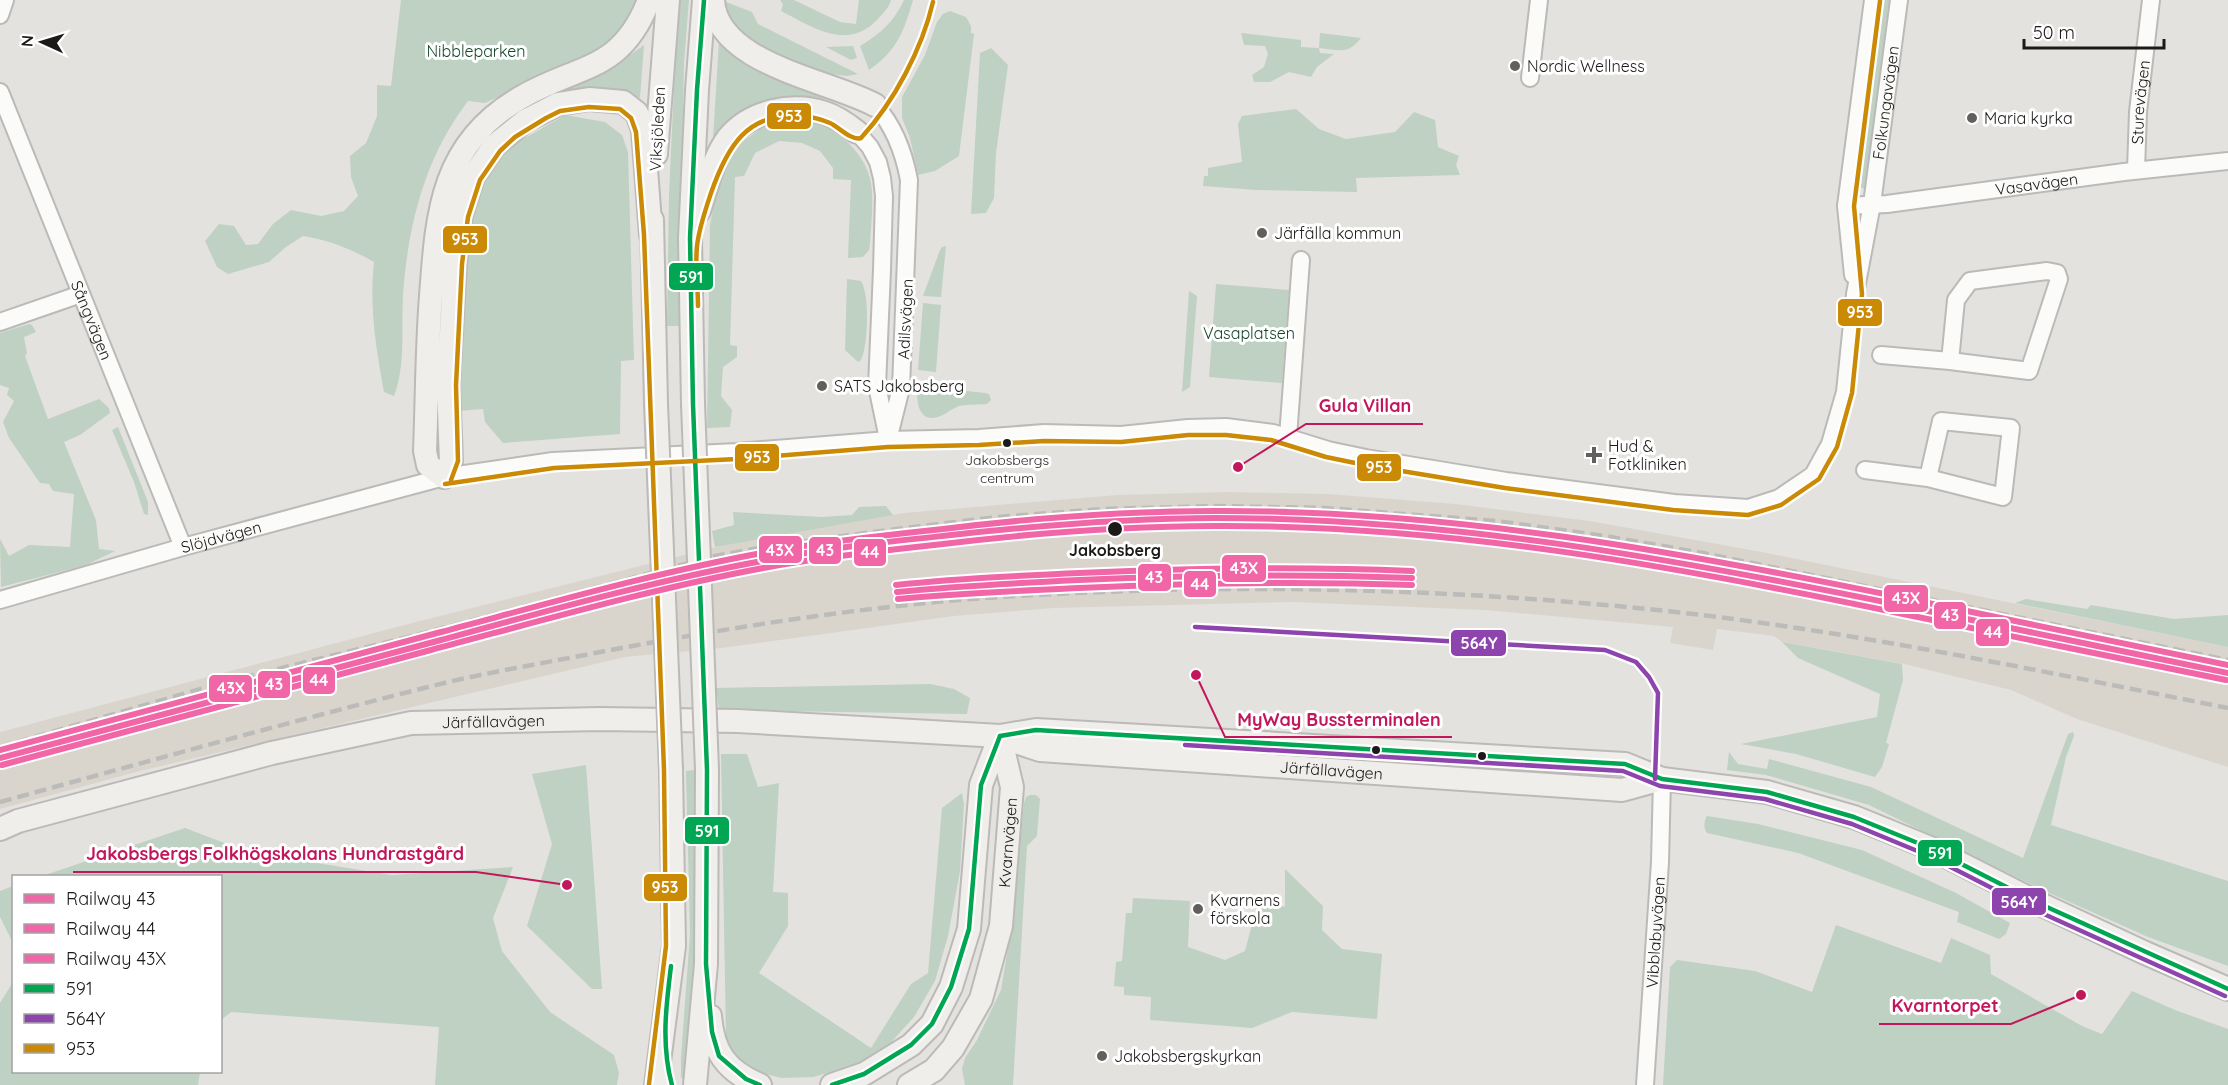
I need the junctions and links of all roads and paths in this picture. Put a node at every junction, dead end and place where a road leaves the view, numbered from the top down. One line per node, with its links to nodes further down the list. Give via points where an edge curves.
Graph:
1 (5, 0): 10 (street)
2 (649, 0): 30 (main road, via 630,38 609,56 520,98 496,114 463,151 450,177 435,235 425,451 428,465)
3 (668, 0): 19 (main road, Viksjöleden)
4 (704, 0): 20 (main road)
5 (713, 0): 13 (main road, via 716,18 743,49)
6 (1539, 0): 11 (street)
7 (1873, 0): 18 (street, Folkungavägen)
8 (1899, 0): 17 (street, Folkungavägen)
9 (2151, 0): 16 (street, Sturevägen, via 2138,112)
10 (0, 15)
11 (1530, 78)
12 (0, 92): 22 (street, Sångvägen)
13 (875, 105): 28 (street, Adilsvägen, via 893,129 905,161 910,191 901,388)
14 (857, 132): 20 (main road, via 825,113 809,110 776,110 748,121 728,139 718,156); 28 (street, Adilsvägen, via 878,162 884,196 877,386)
15 (2228, 161): 16 (street, Vasavägen)
16 (2136, 170): 17 (street, Vasavägen)
17 (1872, 204): 18 (street, Vasavägen); 23 (street, Folkungavägen)
18 (1846, 206): 23 (street, Folkungavägen)
19 (651, 236): 30 (main road, via 643,130 637,113 622,102 589,99 558,104 525,121 494,146 473,177 461,215 448,385 451,461); 41 (main road, Viksjöleden, bridge, via 671,770 674,946)
20 (690, 238): 38 (main road, bridge, via 707,770)
21 (1301, 260): 27 (street)
22 (81, 294): 24 (street); 32 (street, Sångvägen)
23 (1855, 294): 27 (street, Slöjdvägen, via 1845,392 1830,444 1813,475 1779,498 1748,508 1674,503 1506,481 1347,454)
24 (0, 322)
25 (1881, 355): 26 (street)
26 (1950, 361): 26 (street, via 1956,300 1970,281 2057,273 2059,279 2029,372)
27 (1288, 437): 28 (street, Slöjdvägen, via 1226,427 1121,435)
28 (888, 440): 30 (street, Slöjdvägen, via 553,461)
29 (1865, 470): 31 (street)
30 (444, 477): 32 (street, Slöjdvägen)
31 (1928, 478): 31 (street, via 1941,421 2010,428 2003,497)
32 (183, 547): 33 (street, Slöjdvägen)
33 (0, 600)
34 (999, 736): 35 (main road, Järfällavägen, via 1040,750 1622,790); 36 (main road, Järfällavägen, via 738,721 411,723 272,753); 46 (main road, Kvarnvägen, via 981,785 969,929 951,987 932,1024 911,1045 864,1074); 47 (main road, Kvarnvägen, via 1012,787 1001,926 981,999 953,1048 934,1070)
35 (1662, 779): 37 (main road, Järfällavägen, via 1767,792 1854,817 1930,848); 48 (street, Vibblabyvägen)
36 (0, 829)
37 (2143, 952): 39 (main road, Järfällavägen); 40 (main road, Järfällavägen)
38 (706, 964): 44 (main road); 45 (main road, via 712,1032 719,1056 746,1079)
39 (2228, 979)
40 (2228, 989)
41 (666, 1019): 42 (main road, Viksjöleden); 43 (main road)
42 (656, 1085)
43 (672, 1085)
44 (695, 1085)
45 (760, 1085)
46 (832, 1085)
47 (909, 1085)
48 (1645, 1085)

